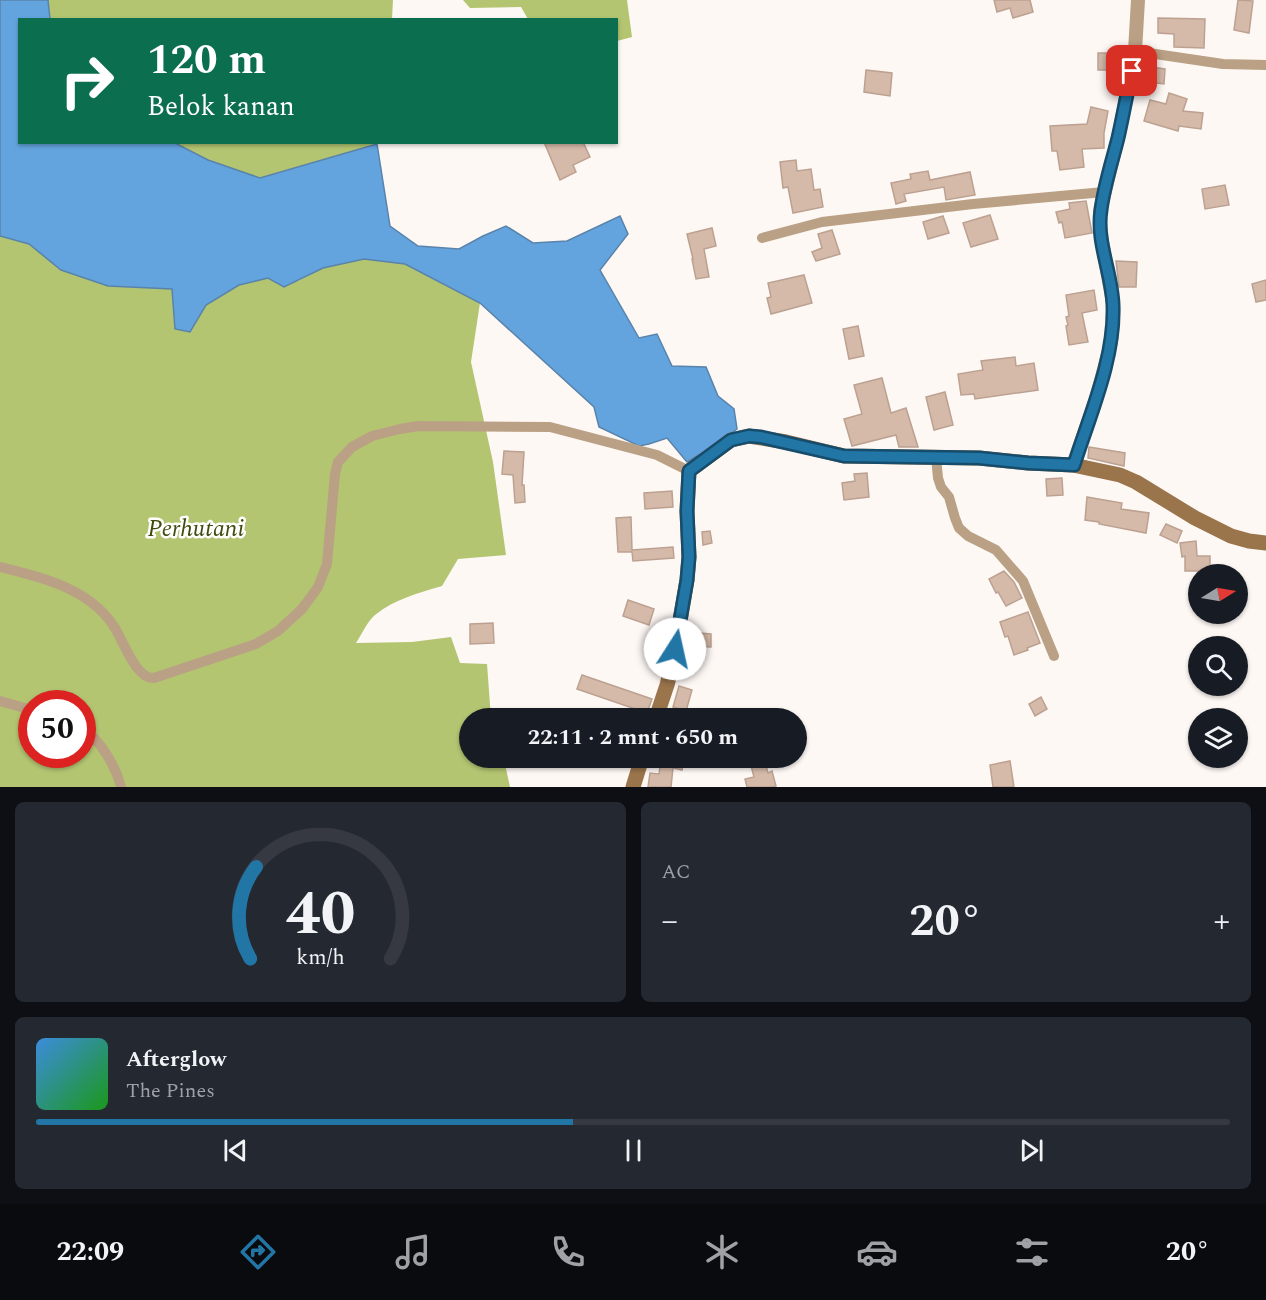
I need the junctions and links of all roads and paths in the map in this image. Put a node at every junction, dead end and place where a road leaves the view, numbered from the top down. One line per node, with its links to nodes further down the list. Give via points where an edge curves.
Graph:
1 (1138, 0): 2 (street)
2 (1136, 51): 3 (street, via 1223,64); 4 (street)
3 (1266, 65)
4 (1104, 192): 5 (street, via 822,222); 7 (street, via 1100,227 1113,324 1096,399)
5 (762, 238)
6 (936, 457): 7 (main road); 8 (main road, via 844,456 749,436 731,440); 11 (street, via 938,478 959,528 996,550 1023,581)
7 (1074, 465): 9 (main road, via 1120,475 1231,536)
8 (689, 471): 10 (street, via 657,455 550,427 417,426 372,436 352,447 338,462 327,564 318,587 302,609 256,644 154,678 141,673 97,606 62,585); 14 (main road, via 687,580 673,662)
9 (1266, 543)
10 (0, 567)
11 (1054, 656)
12 (0, 700): 13 (street)
13 (18, 706)
14 (659, 708)
15 (96, 740): 17 (street)
16 (639, 768): 18 (main road)
17 (121, 787)
18 (633, 787)

